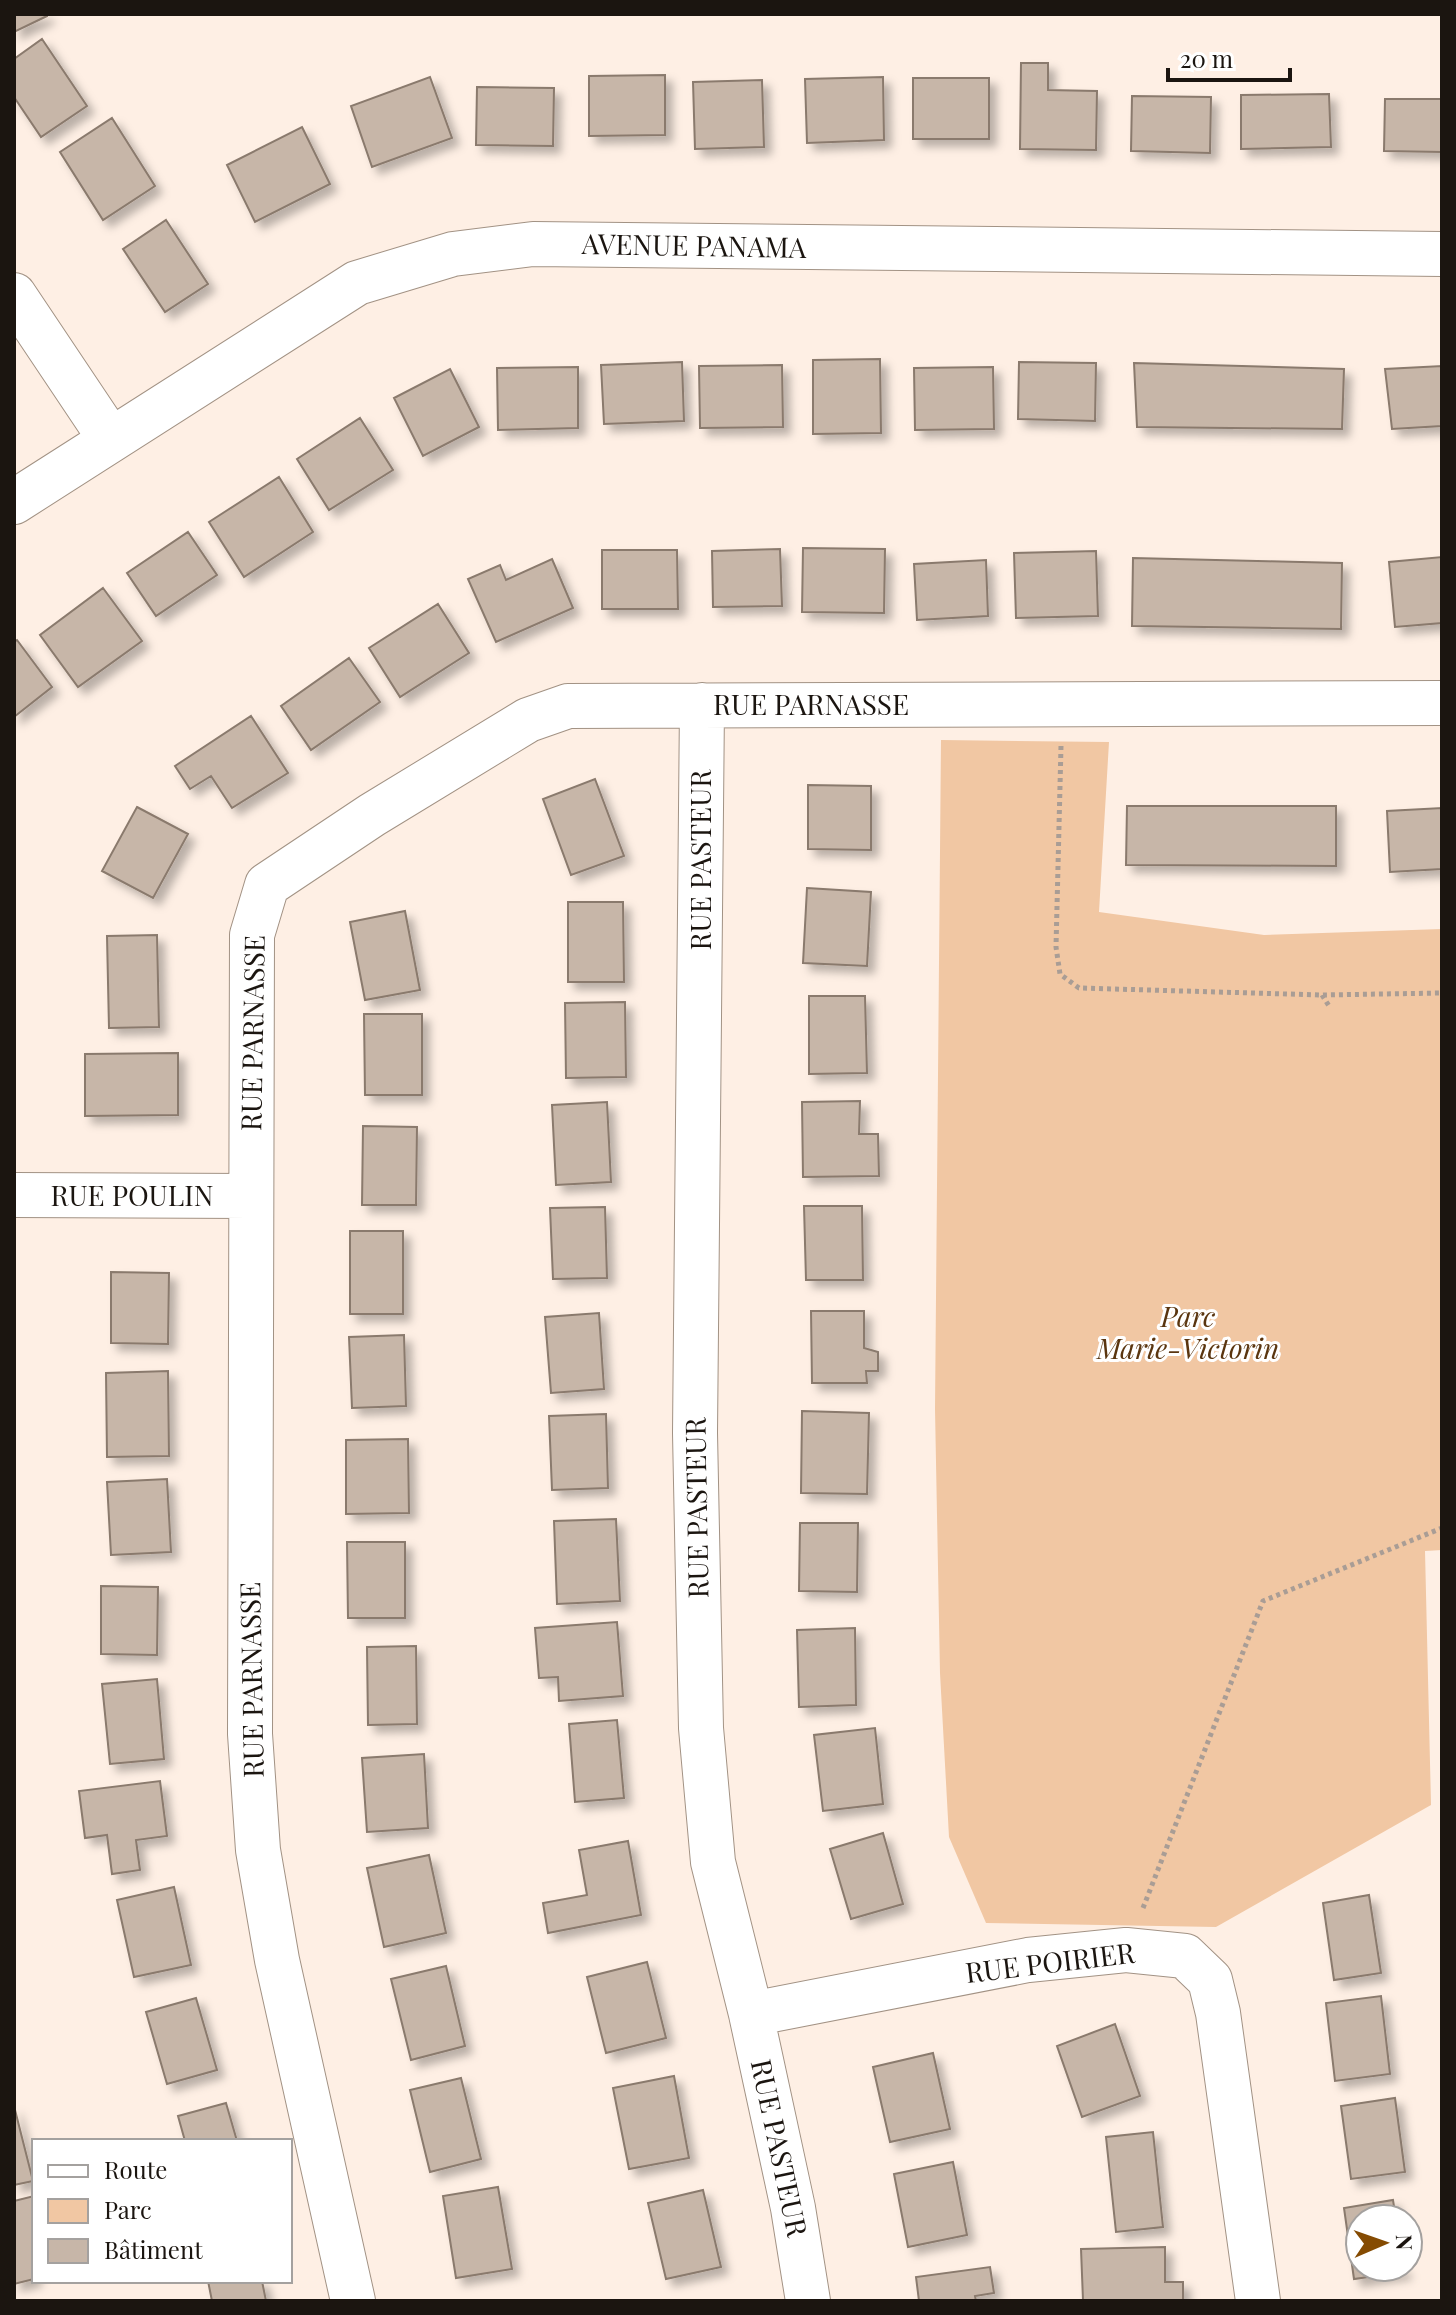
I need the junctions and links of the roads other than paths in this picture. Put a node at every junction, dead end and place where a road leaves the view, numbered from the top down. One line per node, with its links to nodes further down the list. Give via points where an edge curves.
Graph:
1 (1442, 254): 3 (street, AVENUE PANAMA, via 533,244 453,254 357,283)
2 (14, 295): 3 (street)
3 (111, 440): 4 (street, AVENUE PANAMA)
4 (14, 502)
5 (1442, 703): 6 (street, RUE PARNASSE)
6 (702, 705): 8 (street, RUE PARNASSE, via 568,706 528,720 267,885 252,935); 9 (street, RUE PASTEUR, via 695,1433 701,1728 713,1862)
7 (14, 1195): 8 (street, RUE POULIN)
8 (250, 1196): 10 (street, RUE PARNASSE, via 250,1734 258,1850 277,1960)
9 (751, 2014): 11 (street, RUE PASTEUR); 12 (street, RUE POIRIER, via 1028,1960 1126,1950 1185,1956 1210,1980 1218,2013)
10 (353, 2301)
11 (808, 2301)
12 (1258, 2301)

